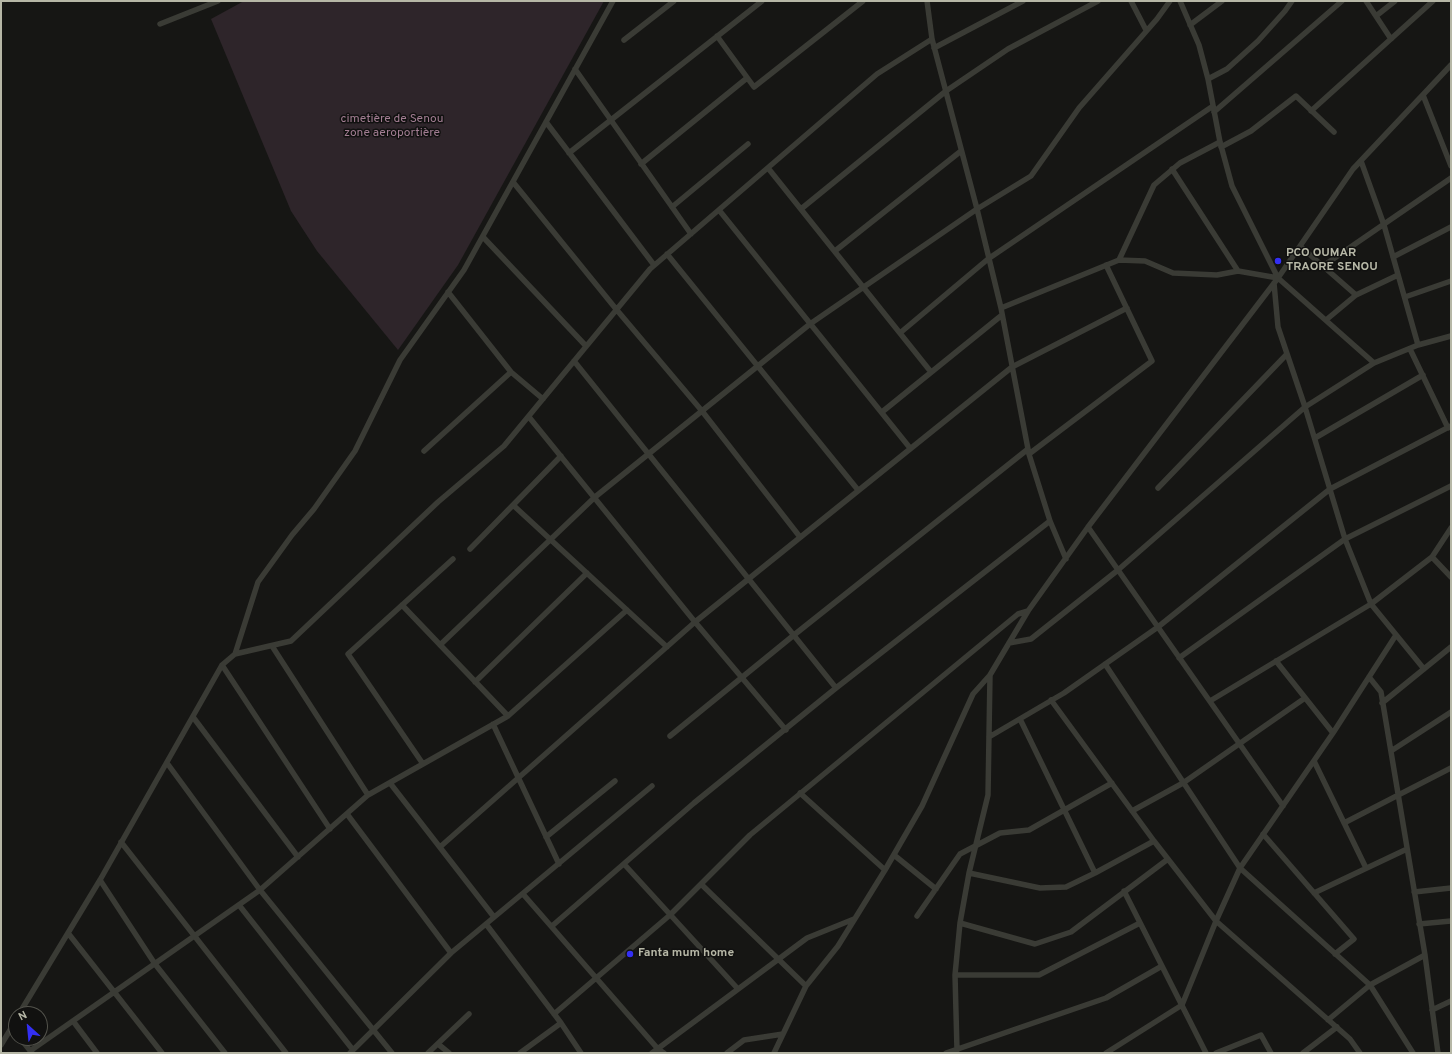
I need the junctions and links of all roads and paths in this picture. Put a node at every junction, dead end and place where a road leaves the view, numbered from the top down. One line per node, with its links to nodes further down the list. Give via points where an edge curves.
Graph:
1 (218, 1): 19 (street)
2 (613, 1): 28 (street)
3 (674, 1): 25 (street)
4 (762, 1): 22 (street)
5 (863, 1): 29 (street, via 754,87)
6 (927, 1): 23 (street)
7 (1023, 1): 26 (street)
8 (1098, 1): 31 (street, via 1008,49)
9 (1131, 1): 21 (street)
10 (1170, 1): 21 (street)
11 (1180, 1): 20 (street)
12 (1222, 1): 20 (street)
13 (1292, 1): 30 (street, via 1258,41 1227,69)
14 (1342, 1): 33 (street)
15 (1366, 1): 18 (street)
16 (1395, 1): 18 (street)
17 (1433, 1): 24 (street)
18 (1376, 16): 24 (street)
19 (160, 24)
20 (1190, 25): 30 (street, via 1199,45)
21 (1146, 30): 51 (street, via 1078,108 1031,176)
22 (717, 36): 29 (street); 35 (street)
23 (932, 39): 26 (street); 45 (street, via 877,74)
24 (1391, 39): 34 (street)
25 (624, 40)
26 (934, 48): 31 (street)
27 (1451, 65): 32 (street)
28 (575, 69): 35 (street); 36 (street)
29 (747, 78): 43 (street)
30 (1208, 79): 33 (street)
31 (946, 91): 40 (street); 50 (street)
32 (1423, 95): 42 (street); 44 (street)
33 (1214, 109): 39 (street); 61 (street)
34 (1311, 111): 37 (street); 39 (street, via 1296,96 1251,131)
35 (611, 120): 41 (street); 43 (street)
36 (546, 122): 41 (street); 48 (street)
37 (1334, 132)
38 (748, 144): 49 (street)
39 (1221, 145): 46 (street); 68 (street, via 1232,186)
40 (961, 151): 51 (street); 58 (street)
41 (569, 153): 63 (street)
42 (1361, 161): 53 (street); 57 (street)
43 (641, 164): 49 (street)
44 (1451, 166)
45 (768, 168): 50 (street); 52 (street)
46 (1172, 169): 62 (street, via 1154,185); 66 (street)
47 (1451, 178): 53 (street)
48 (513, 182): 56 (street); 76 (street)
49 (672, 207): 55 (street)
50 (801, 209): 58 (street)
51 (977, 209): 61 (street); 70 (street)
52 (719, 210): 55 (street); 79 (street)
53 (1384, 225): 60 (street); 65 (street)
54 (1451, 227): 60 (street)
55 (691, 234): 59 (street)
56 (483, 237): 71 (street); 83 (street)
57 (1300, 246): 65 (street); 68 (street)
58 (835, 251): 70 (street)
59 (667, 254): 63 (street); 88 (street)
60 (1393, 257): 67 (street)
61 (988, 259): 74 (street); 80 (street)
62 (1119, 260): 64 (street); 66 (street, via 1145,261 1173,273 1217,275)
63 (654, 265): 76 (street)
64 (1106, 265): 74 (street); 75 (street)
65 (1323, 266): 72 (street)
66 (1238, 271): 68 (street)
67 (1398, 275): 72 (street); 73 (street)
68 (1276, 281): 78 (street); 85 (street, via 1278,327); 112 (street)
69 (1451, 281): 73 (street)
70 (864, 287): 79 (street); 80 (street)
71 (448, 292): 90 (street); 138 (street, via 400,360 355,451 258,582)
72 (1356, 295): 78 (street)
73 (1404, 297): 82 (street)
74 (1001, 308): 77 (street)
75 (1127, 308): 89 (street); 102 (street, via 1152,361)
76 (616, 310): 83 (street); 95 (street)
77 (1002, 315): 89 (street); 91 (street)
78 (1326, 320): 87 (street)
79 (810, 324): 88 (street); 96 (street)
80 (900, 333): 91 (street)
81 (1451, 336): 82 (street)
82 (1418, 345): 84 (street)
83 (586, 346): 86 (street)
84 (1410, 349): 87 (street); 92 (street)
85 (1287, 354): 94 (street); 106 (street)
86 (574, 361): 93 (street); 103 (street)
87 (1374, 363): 94 (street)
88 (758, 366): 95 (street); 107 (street)
89 (1012, 367): 100 (street); 102 (street)
90 (510, 372): 93 (street); 101 (street)
91 (931, 372): 96 (street)
92 (1423, 375): 98 (street); 99 (street)
93 (543, 399): 97 (street)
94 (1306, 407): 99 (street); 121 (street)
95 (702, 411): 103 (street); 114 (street)
96 (882, 412): 100 (street)
97 (529, 417): 104 (street); 135 (street, via 504,446 438,502 291,641)
98 (1450, 427): 108 (street)
99 (1315, 438): 108 (street)
100 (910, 448): 107 (street)
101 (424, 451)
102 (1028, 451): 111 (street); 131 (street)
103 (648, 454): 109 (street); 124 (street)
104 (561, 456): 109 (street); 110 (street)
105 (1451, 486): 115 (street)
106 (1158, 488)
107 (858, 490): 114 (street)
108 (1330, 490): 115 (street); 130 (street)
109 (594, 497): 116 (street); 129 (street)
110 (513, 505): 116 (street); 117 (street)
111 (1050, 521): 120 (street); 148 (street)
112 (1088, 527): 120 (street); 121 (street)
113 (1451, 528): 118 (street)
114 (800, 537): 124 (street)
115 (1345, 539): 125 (street); 139 (street)
116 (550, 540): 122 (street); 134 (street)
117 (470, 549)
118 (1432, 557): 123 (street); 125 (street)
119 (453, 559): 126 (street)
120 (1066, 559): 128 (street)
121 (1118, 570): 130 (street); 133 (street, via 1031,639)
122 (587, 573): 127 (street); 147 (street)
123 (1451, 577)
124 (749, 578): 129 (street); 131 (street)
125 (1371, 604): 132 (street); 140 (street)
126 (402, 605): 134 (street); 166 (street, via 348,654)
127 (627, 610): 136 (street); 154 (street)
128 (1028, 611): 133 (street); 174 (street, via 1018,614)
129 (695, 622): 136 (street); 145 (street)
130 (1158, 627): 139 (street); 141 (street)
131 (794, 635): 145 (street); 148 (street)
132 (1396, 635): 143 (street); 146 (street)
133 (1009, 643): 144 (street)
134 (440, 645): 147 (street)
135 (272, 646): 138 (street); 175 (street)
136 (667, 647): 168 (street)
137 (1451, 647): 143 (street)
138 (235, 654): 142 (street)
139 (1180, 658): 151 (street)
140 (1276, 661): 149 (street); 151 (street)
141 (1105, 664): 150 (street); 170 (street)
142 (222, 665): 155 (street); 182 (street)
143 (1424, 669): 152 (street)
144 (990, 675): 161 (street); 190 (street, via 973,694 922,806)
145 (742, 677): 158 (street); 160 (street)
146 (1369, 677): 152 (street, via 1381,692); 159 (street)
147 (475, 682): 154 (street)
148 (836, 688): 158 (street)
149 (1305, 698): 159 (street); 162 (street)
150 (1051, 700): 156 (street); 172 (street)
151 (1210, 701): 162 (street)
152 (1382, 703): 163 (street)
153 (1451, 712): 163 (street)
154 (508, 716): 157 (street)
155 (193, 717): 165 (street); 191 (street)
156 (1020, 719): 161 (street); 178 (street)
157 (493, 724): 166 (street); 168 (street)
158 (786, 730): 194 (street, via 694,803)
159 (1333, 733): 164 (street)
160 (670, 736)
161 (989, 737): 187 (street, via 988,795)
162 (1239, 744): 170 (street); 177 (street)
163 (1391, 751): 176 (street)
164 (1314, 761): 177 (street); 181 (street)
165 (167, 763): 186 (street); 204 (street)
166 (423, 764): 171 (street)
167 (1451, 768): 176 (street)
168 (518, 778): 184 (street); 188 (street)
169 (615, 781): 184 (street)
170 (1183, 782): 179 (street); 195 (street)
171 (390, 783): 175 (street); 188 (street)
172 (1112, 783): 178 (street); 179 (street)
173 (652, 786): 193 (street)
174 (800, 793): 197 (street); 201 (street, via 750,835)
175 (368, 795): 180 (street)
176 (1398, 796): 181 (street); 189 (street)
177 (1283, 806): 183 (street)
178 (1064, 810): 187 (street, via 1029,830 1000,833); 199 (street)
179 (1132, 811): 185 (street)
180 (346, 814): 182 (street); 223 (street)
181 (1344, 823): 196 (street)
182 (330, 829): 191 (street)
183 (1263, 834): 195 (street); 207 (street)
184 (546, 837): 193 (street)
185 (1154, 841): 192 (street); 199 (street)
186 (121, 842): 200 (street); 222 (street)
187 (976, 846): 198 (street); 203 (street, via 960,854)
188 (440, 847): 212 (street)
189 (1407, 849): 196 (street); 206 (street)
190 (894, 855): 197 (street); 203 (street)
191 (298, 857): 204 (street)
192 (1168, 859): 205 (street); 214 (street)
193 (559, 864): 208 (street)
194 (624, 864): 210 (street); 220 (street)
195 (1240, 868): 214 (street); 224 (street)
196 (1366, 868): 207 (street)
197 (885, 870): 213 (street)
198 (969, 873): 199 (street, via 1040,888 1066,887); 216 (street)
199 (1095, 873)
200 (100, 880): 221 (street); 227 (street)
201 (701, 884): 210 (street); 226 (street)
202 (1451, 888): 206 (street)
203 (936, 889): 211 (street)
204 (260, 890): 209 (street); 245 (street)
205 (1124, 891): 216 (street, via 1071,932 1035,944); 217 (street)
206 (1414, 892): 219 (street)
207 (1314, 893): 224 (street, via 1354,939)
208 (523, 894): 212 (street); 220 (street)
209 (239, 905): 222 (street); 254 (street)
210 (670, 915): 230 (street); 233 (street)
211 (917, 916)
212 (494, 917): 218 (street)
213 (855, 919): 226 (street, via 807,938); 232 (street, via 838,946)
214 (1216, 921): 236 (street); 241 (street)
215 (1451, 922): 219 (street)
216 (960, 923): 229 (street)
217 (1140, 923): 228 (street); 229 (street, via 1039,975)
218 (486, 924): 223 (street); 240 (street)
219 (1419, 924): 225 (street)
220 (552, 926): 230 (street)
221 (68, 933): 234 (street); 237 (street)
222 (194, 936): 227 (street); 258 (street)
223 (451, 953): 245 (street)
224 (1336, 954): 231 (street)
225 (1425, 955): 231 (street); 238 (street)
226 (778, 959): 232 (street); 233 (street)
227 (155, 964): 234 (street); 257 (street)
228 (1162, 966): 236 (street); 252 (street, via 1106,998)
229 (955, 975): 251 (street)
230 (597, 978): 240 (street); 250 (street)
231 (1370, 984): 241 (street); 275 (street)
232 (806, 986): 247 (street)
233 (738, 989): 250 (street)
234 (115, 992): 242 (street); 256 (street)
235 (1451, 1001): 238 (street)
236 (1182, 1005): 269 (street); 270 (street)
237 (24, 1006)
238 (1432, 1010): 276 (street)
239 (469, 1014): 249 (street)
240 (554, 1014): 243 (street)
241 (1328, 1020): 244 (street)
242 (73, 1021): 253 (street); 255 (street)
243 (561, 1023): 262 (street); 263 (street)
244 (1337, 1028): 273 (street); 274 (street, via 1350,1039)
245 (373, 1030): 254 (street); 259 (street)
246 (8, 1033): 248 (street)
247 (783, 1034): 266 (street, via 744,1040); 267 (street)
248 (1, 1044)
249 (438, 1044): 260 (street); 261 (street)
250 (658, 1048): 264 (street); 265 (street)
251 (957, 1050): 252 (street); 268 (street)
252 (964, 1050)
253 (31, 1052)
254 (351, 1052)
255 (97, 1053)
256 (162, 1053)
257 (224, 1053)
258 (286, 1053)
259 (392, 1053)
260 (428, 1053)
261 (449, 1053)
262 (520, 1053)
263 (581, 1053)
264 (652, 1053)
265 (664, 1053)
266 (727, 1053)
267 (774, 1053)
268 (949, 1053)
269 (1106, 1053)
270 (1206, 1053)
271 (1216, 1053): 272 (street, via 1261,1035)
272 (1271, 1053)
273 (1303, 1053)
274 (1360, 1053)
275 (1413, 1053)
276 (1438, 1053)

